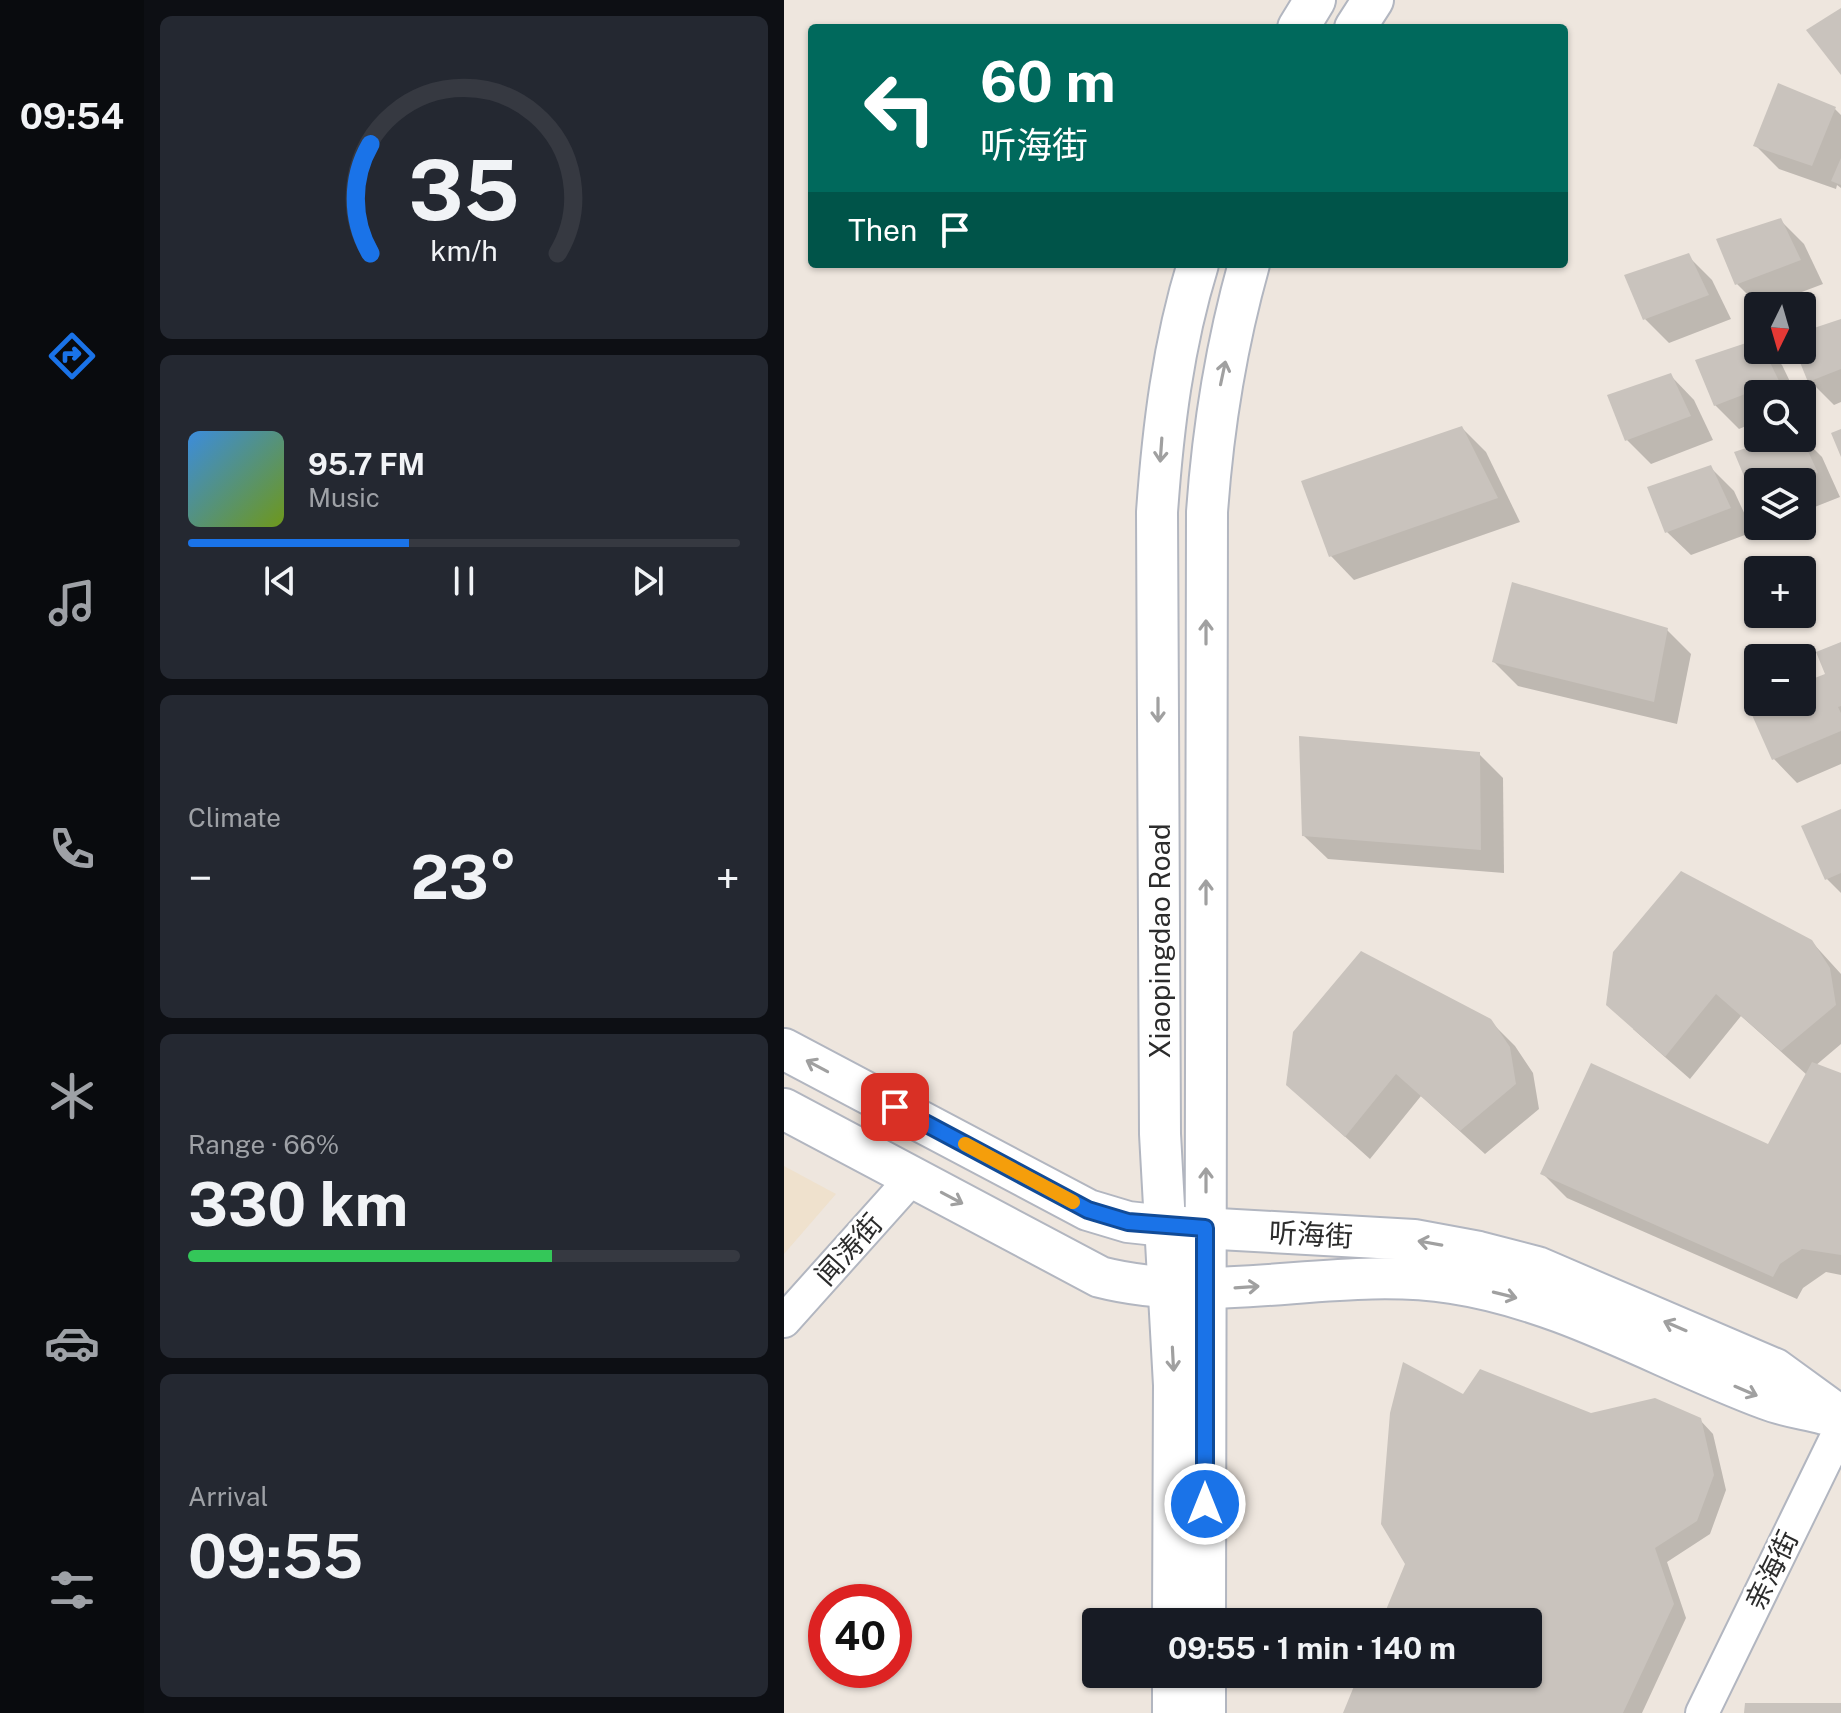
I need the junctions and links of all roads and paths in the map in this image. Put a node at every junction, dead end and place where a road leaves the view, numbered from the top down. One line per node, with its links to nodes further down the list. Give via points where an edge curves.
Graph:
1 (1315, 0): 3 (street)
2 (1373, 0): 4 (street)
3 (1300, 24)
4 (1358, 24)
5 (1197, 268): 7 (street, Xiaopingdao Road, one-way to 7, via 1173,366 1157,512)
6 (1248, 268): 8 (street, Xiaopingdao Road, one-way to 6, via 1207,512 1221,376)
7 (1159, 945): 8 (street); 12 (street, Xiaopingdao Road)
8 (1206, 947): 13 (street, Xiaopingdao Road, one-way to 8)
9 (784, 1049): 12 (street, 听海街, one-way to 9, via 1088,1210)
10 (784, 1109): 11 (street, 听海街)
11 (913, 1177): 14 (street, 听海街, one-way to 14, via 1100,1277); 15 (street, 闻涛街)
12 (1165, 1226): 13 (street, 听海街); 14 (street, Xiaopingdao Road)
13 (1205, 1228): 14 (street, Xiaopingdao Road); 16 (street, 听海街, one-way to 13, via 1775,1369 1537,1267 1414,1240)
14 (1187, 1289): 16 (street, 听海街, one-way to 16, via 1401,1278 1453,1283 1574,1316 1768,1400); 18 (street, Xiaopingdao Road, one-way to 18, via 1174,1385); 19 (street, Xiaopingdao Road)
15 (784, 1321)
16 (1841, 1418)
17 (1841, 1428): 24 (street, 亲海街)
18 (1173, 1608)
19 (1204, 1608)
20 (1173, 1688): 22 (street)
21 (1205, 1688): 23 (street)
22 (1173, 1713)
23 (1205, 1713)
24 (1702, 1713)

